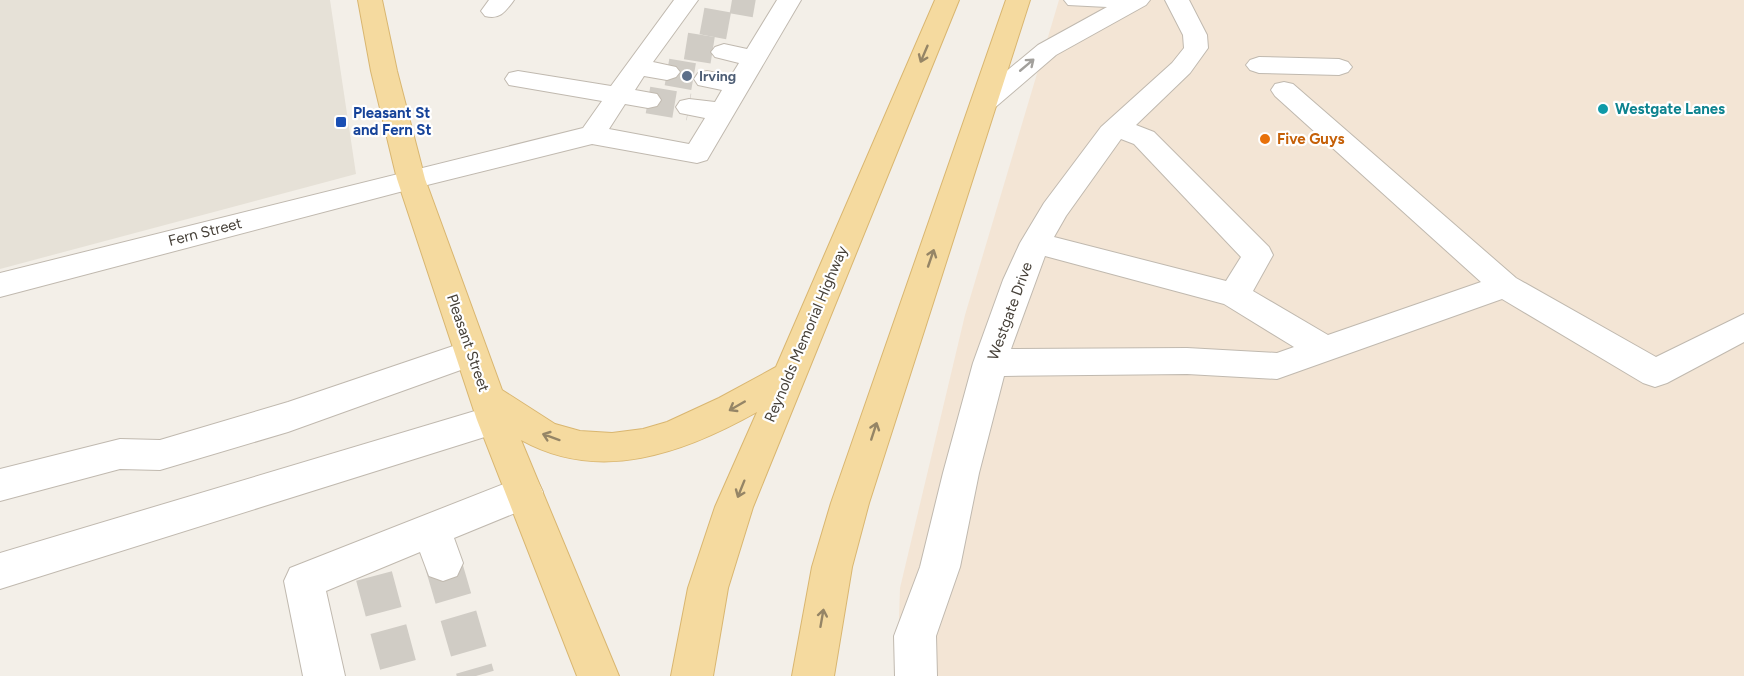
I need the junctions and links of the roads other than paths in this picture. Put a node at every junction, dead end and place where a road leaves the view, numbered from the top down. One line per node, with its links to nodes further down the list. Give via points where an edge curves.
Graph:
1 (370, 0): 30 (main road, Pleasant Street)
2 (947, 0): 39 (main road, Reynolds Memorial Highway, one-way to 39)
3 (1018, 0): 25 (main road)
4 (1076, 0): 5 (street)
5 (1133, 0)
6 (1138, 0): 25 (street, one-way to 6, via 1047,50)
7 (1178, 0): 28 (street, Westgate Drive, via 1196,48 1181,68)
8 (779, 5): 14 (street, via 759,32)
9 (680, 8): 10 (street); 11 (street)
10 (702, 21)
11 (657, 40): 12 (street); 16 (street)
12 (686, 45)
13 (724, 52): 14 (street)
14 (754, 58): 21 (street)
15 (1259, 65): 17 (street)
16 (637, 67): 18 (street); 23 (street)
17 (1339, 67)
18 (667, 72)
19 (518, 79): 23 (street)
20 (707, 79): 21 (street)
21 (738, 85): 27 (street)
22 (1284, 90): 33 (street)
23 (619, 96): 24 (street); 29 (street)
24 (648, 100)
25 (983, 104): 47 (main road, one-way to 25, via 830,577 850,503)
26 (689, 107): 27 (street)
27 (722, 112): 29 (street, via 697,154)
28 (1117, 127): 31 (street, Westgate Drive, via 1054,210); 34 (street, via 1144,138 1258,255)
29 (592, 135): 30 (street, Fern Street)
30 (411, 179): 32 (street, Fern Street); 37 (main road, Pleasant Street)
31 (1035, 243): 34 (street); 38 (street, Westgate Drive)
32 (0, 285)
33 (1505, 286): 35 (street, via 1655,373); 36 (street)
34 (1234, 295): 36 (street)
35 (1744, 327)
36 (1325, 349): 38 (street, via 1276,366 1187,361)
37 (471, 353): 40 (main road, Pleasant Street); 41 (street, via 288,417 160,455 120,454)
38 (990, 363): 48 (street, Westgate Drive, via 940,567 915,636)
39 (787, 377): 40 (main road, one-way to 40, via 707,424 679,435 627,446 585,446 550,438); 46 (main road, Reynolds Memorial Highway, one-way to 46, via 716,559)
40 (491, 409): 42 (main road, Pleasant Street); 43 (street)
41 (0, 485)
42 (524, 492): 44 (street, via 437,546 304,581); 45 (main road, Pleasant Street)
43 (0, 571)
44 (324, 676)
45 (598, 676)
46 (692, 676)
47 (813, 676)
48 (916, 676)

